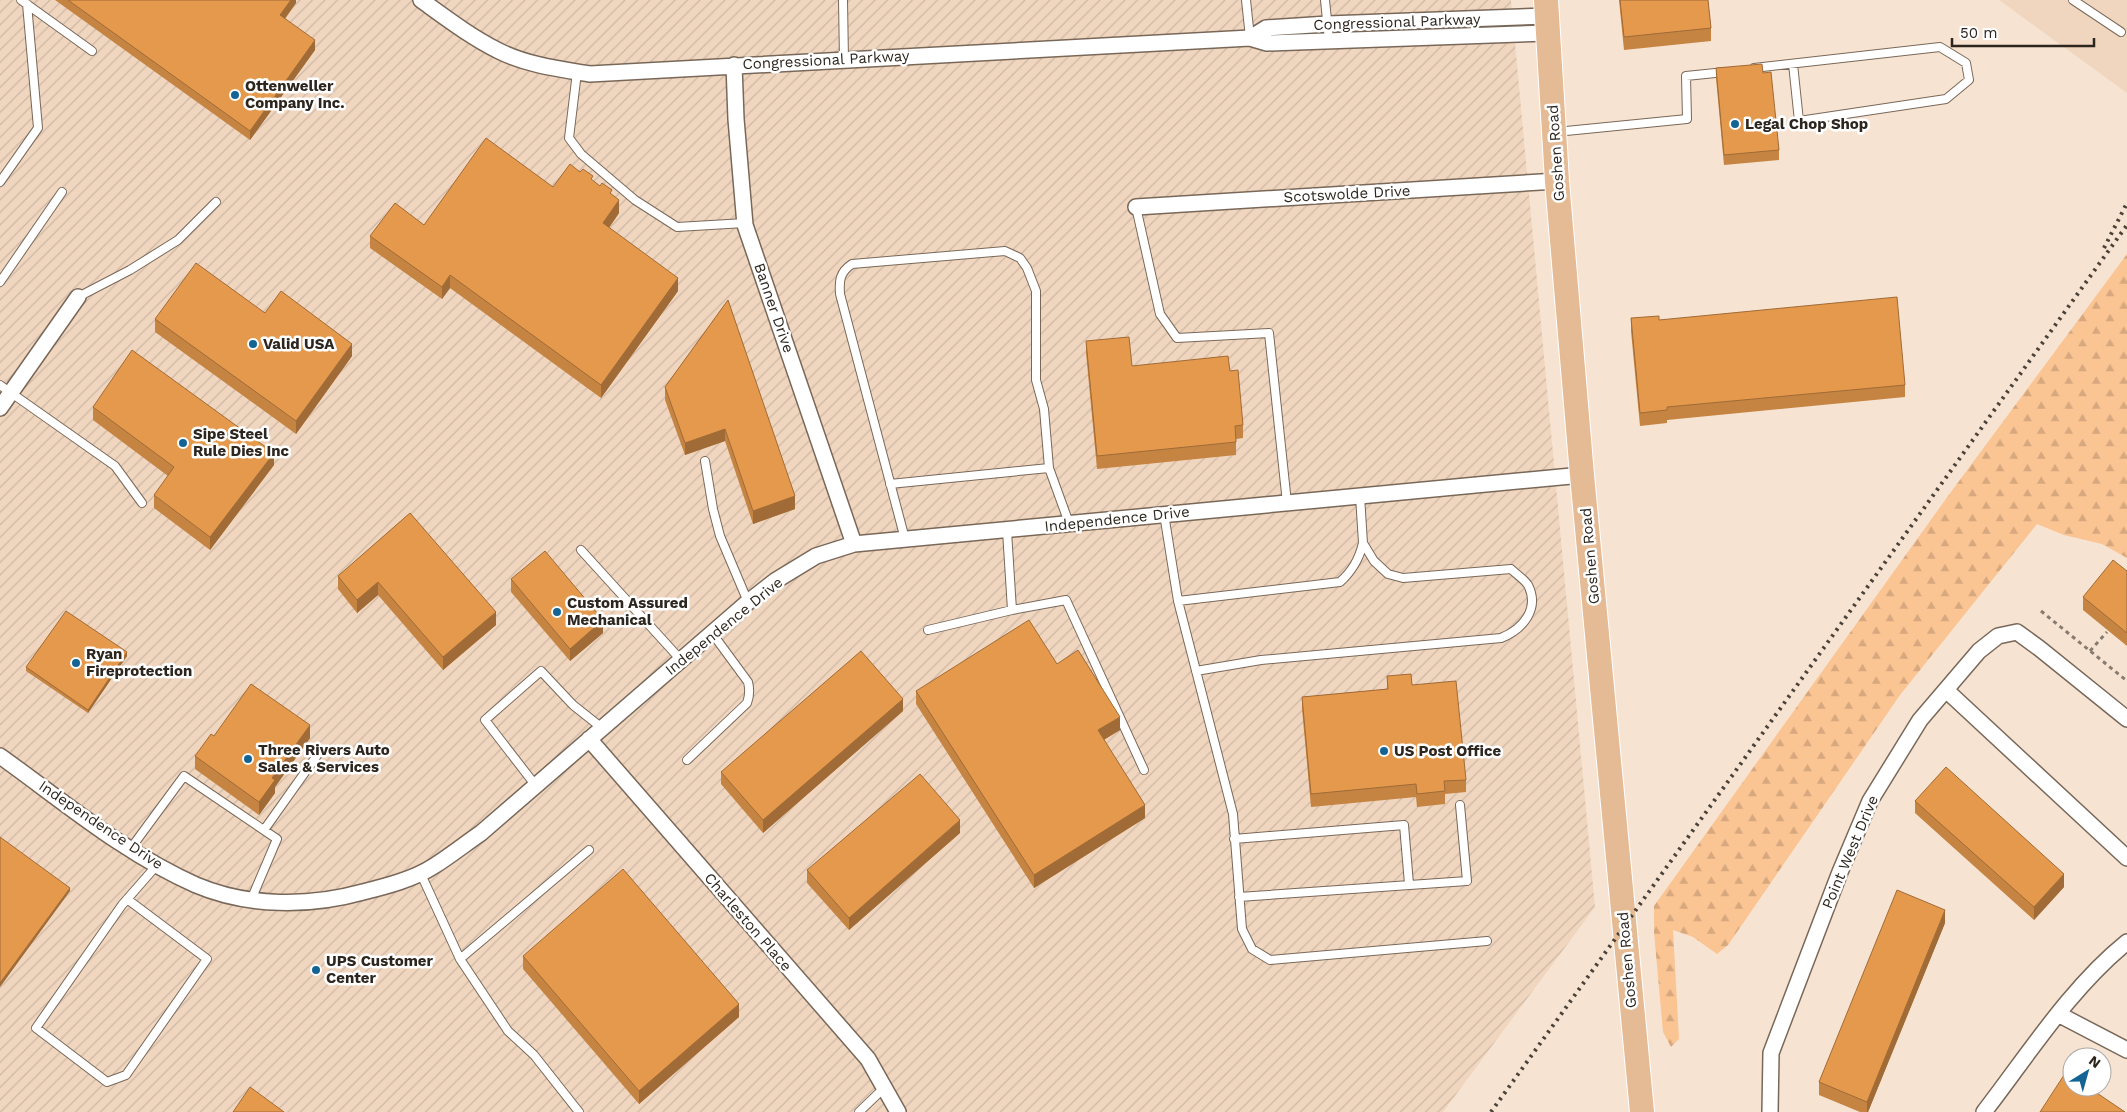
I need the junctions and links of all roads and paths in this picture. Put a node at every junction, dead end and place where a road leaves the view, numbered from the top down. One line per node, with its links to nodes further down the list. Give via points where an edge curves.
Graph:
1 (421, 0): 18 (street, Congressional Parkway, via 500,52 523,61)
2 (843, 0): 13 (lane)
3 (1246, 0): 10 (lane)
4 (1325, 0): 8 (lane)
5 (2073, 0): 9 (lane)
6 (24, 2): 12 (lane); 21 (lane, via 38,128)
7 (1547, 16): 8 (street, Congressional Parkway); 11 (street, Congressional Parkway); 19 (main road, Goshen Road)
8 (1328, 24): 10 (street, Congressional Parkway, via 1266,28); 11 (lane)
9 (2121, 32)
10 (1250, 38): 11 (street, Congressional Parkway, via 1267,43); 13 (street, Congressional Parkway)
11 (1330, 40)
12 (92, 51)
13 (844, 60): 15 (street, Congressional Parkway)
14 (1793, 64): 14 (lane, via 1940,47 1966,63 1969,80 1946,99 1799,121); 16 (lane)
15 (734, 65): 18 (street, Congressional Parkway, via 590,74); 25 (street, Banner Drive)
16 (1744, 70)
17 (1734, 71): 19 (lane, via 1686,76 1687,118)
18 (577, 72): 25 (lane, via 569,138 581,154 635,200 677,226)
19 (1554, 132): 20 (main road, Goshen Road)
20 (1557, 181): 24 (street, Scotswolde Drive); 32 (main road, Goshen Road)
21 (0, 182)
22 (62, 192): 26 (lane)
23 (216, 202): 27 (lane, via 178,240)
24 (1136, 206): 36 (lane, via 1160,314 1177,338 1269,333)
25 (745, 223): 41 (street, Banner Drive)
26 (0, 282)
27 (78, 297): 28 (street)
28 (6, 389): 29 (street); 35 (lane, via 115,466)
29 (0, 408)
30 (705, 461): 45 (lane, via 720,536)
31 (1049, 468): 33 (lane); 33 (lane, via 1044,409 1036,380 1036,291 1028,268 1020,258 1005,251 852,264 844,269 839,280 840,294); 38 (lane)
32 (1582, 475): 34 (street, Independence Drive); 85 (main road, Goshen Road)
33 (890, 484): 40 (lane)
34 (1360, 496): 36 (street, Independence Drive); 42 (lane)
35 (142, 503)
36 (1287, 503): 37 (street, Independence Drive)
37 (1164, 514): 38 (street, Independence Drive); 44 (lane)
38 (1068, 524): 39 (street, Independence Drive)
39 (1007, 531): 40 (street, Independence Drive); 46 (lane)
40 (905, 539): 41 (street, Independence Drive)
41 (854, 544): 45 (street, Independence Drive, via 816,556)
42 (1363, 544): 44 (lane, via 1360,556 1340,582); 53 (lane, via 1388,574 1403,578 1510,569 1527,584 1533,603 1528,618 1515,632 1501,638 1261,660)
43 (581, 550): 52 (lane)
44 (1178, 601): 53 (lane)
45 (748, 602): 50 (street, Independence Drive)
46 (1012, 610): 48 (lane); 62 (lane, via 1066,600)
47 (2041, 611): 51 (path)
48 (928, 630)
49 (2107, 632): 51 (path)
50 (712, 633): 52 (street, Independence Drive); 61 (lane, via 748,682 750,690 747,703)
51 (2090, 651): 54 (path)
52 (681, 660): 57 (street, Independence Drive)
53 (1196, 671): 66 (lane, via 1232,814)
54 (2127, 681)
55 (1946, 690): 56 (street, Point West Drive, via 1998,636 2016,632); 69 (street); 86 (street, Point West Drive, via 1920,720 1870,801 1840,872 1771,1053)
56 (2127, 719)
57 (602, 728): 58 (street, Independence Drive); 63 (lane, via 573,705 541,672 485,720)
58 (589, 739): 63 (street, Independence Drive); 81 (street, Charleston Place, via 868,1059)
59 (318, 754): 65 (lane)
60 (0, 756): 67 (street, Independence Drive)
61 (687, 760)
62 (1144, 770)
63 (536, 786): 71 (street, Independence Drive, via 481,833 433,867)
64 (1460, 805): 72 (lane, via 1467,881)
65 (264, 830): 67 (lane, via 184,776); 75 (lane, via 277,839)
66 (1234, 840): 72 (lane, via 1404,826); 73 (lane)
67 (131, 848): 70 (street, Independence Drive)
68 (588, 850): 78 (lane)
69 (2127, 858)
70 (157, 865): 74 (lane); 75 (street, Independence Drive, via 197,885)
71 (420, 872): 75 (street, Independence Drive, via 389,885 329,900 287,903); 78 (lane)
72 (1409, 884): 73 (lane)
73 (1239, 897): 76 (lane, via 1242,929 1252,949 1270,960)
74 (127, 899): 74 (lane, via 36,1028 107,1082 126,1075 207,959)
75 (251, 900)
76 (1487, 941)
77 (2127, 942): 79 (street, via 2107,958)
78 (460, 959): 82 (lane, via 508,1031 534,1055)
79 (2058, 1014): 80 (street); 87 (street)
80 (2127, 1050)
81 (884, 1088): 83 (lane); 84 (street, Charleston Place)
82 (579, 1112)
83 (859, 1112)
84 (898, 1112)
85 (1642, 1112)
86 (1770, 1112)
87 (1984, 1112)

